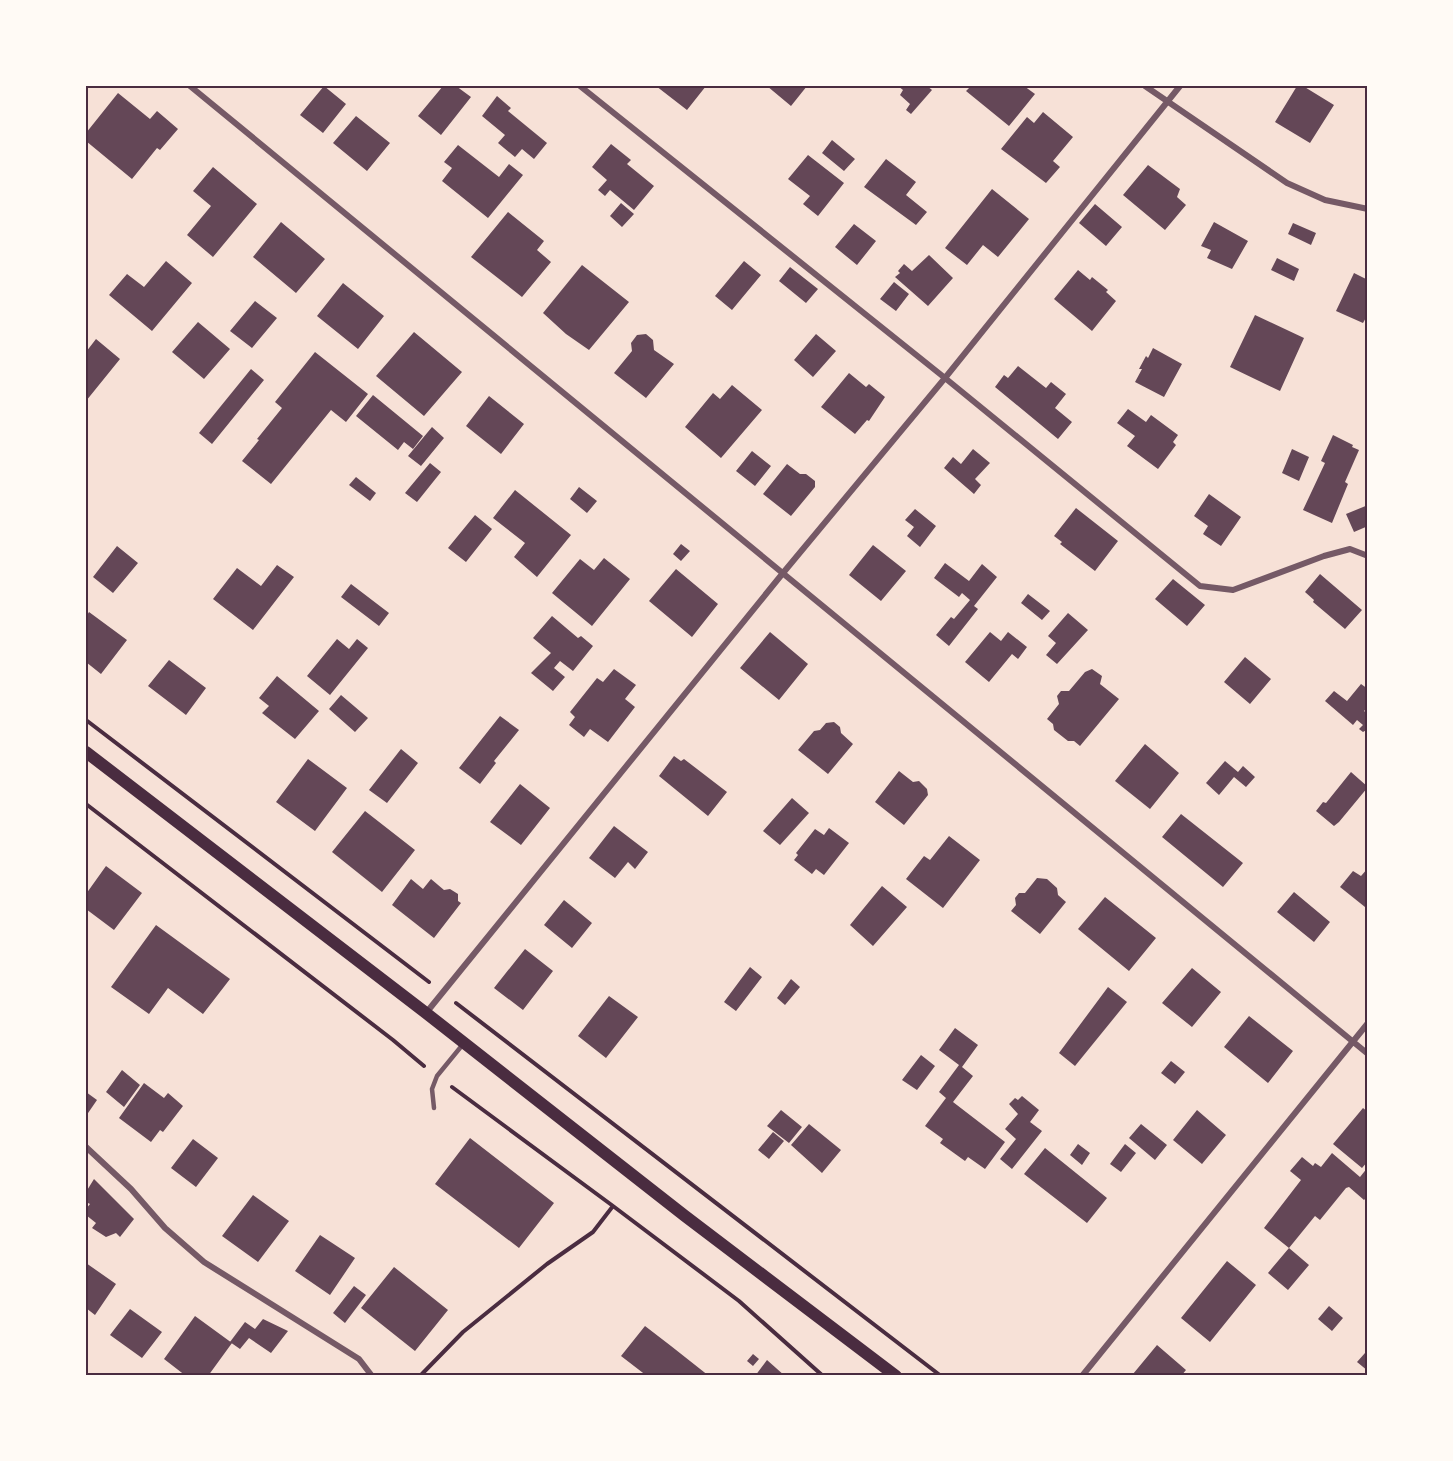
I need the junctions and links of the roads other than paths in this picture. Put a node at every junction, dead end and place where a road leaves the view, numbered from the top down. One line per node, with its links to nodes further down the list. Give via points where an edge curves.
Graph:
1 (190, 86): 9 (street)
2 (580, 86): 7 (street)
3 (1145, 86): 5 (street)
4 (1180, 86): 5 (street)
5 (1167, 102): 6 (street, via 1287,183 1325,200); 7 (street)
6 (1368, 209)
7 (945, 378): 8 (street, via 1200,586 1233,591 1350,549); 9 (street)
8 (1368, 556)
9 (783, 573): 11 (street); 13 (street)
10 (86, 752): 11 (main road)
11 (426, 1013): 14 (main road)
12 (1368, 1023): 13 (street)
13 (1353, 1041): 15 (street); 20 (street)
14 (464, 1043): 16 (lane, via 437,1076 432,1089); 19 (main road)
15 (1368, 1054)
16 (434, 1108)
17 (86, 1147): 18 (street, via 204,1262 359,1359)
18 (372, 1376)
19 (896, 1376)
20 (1082, 1376)

